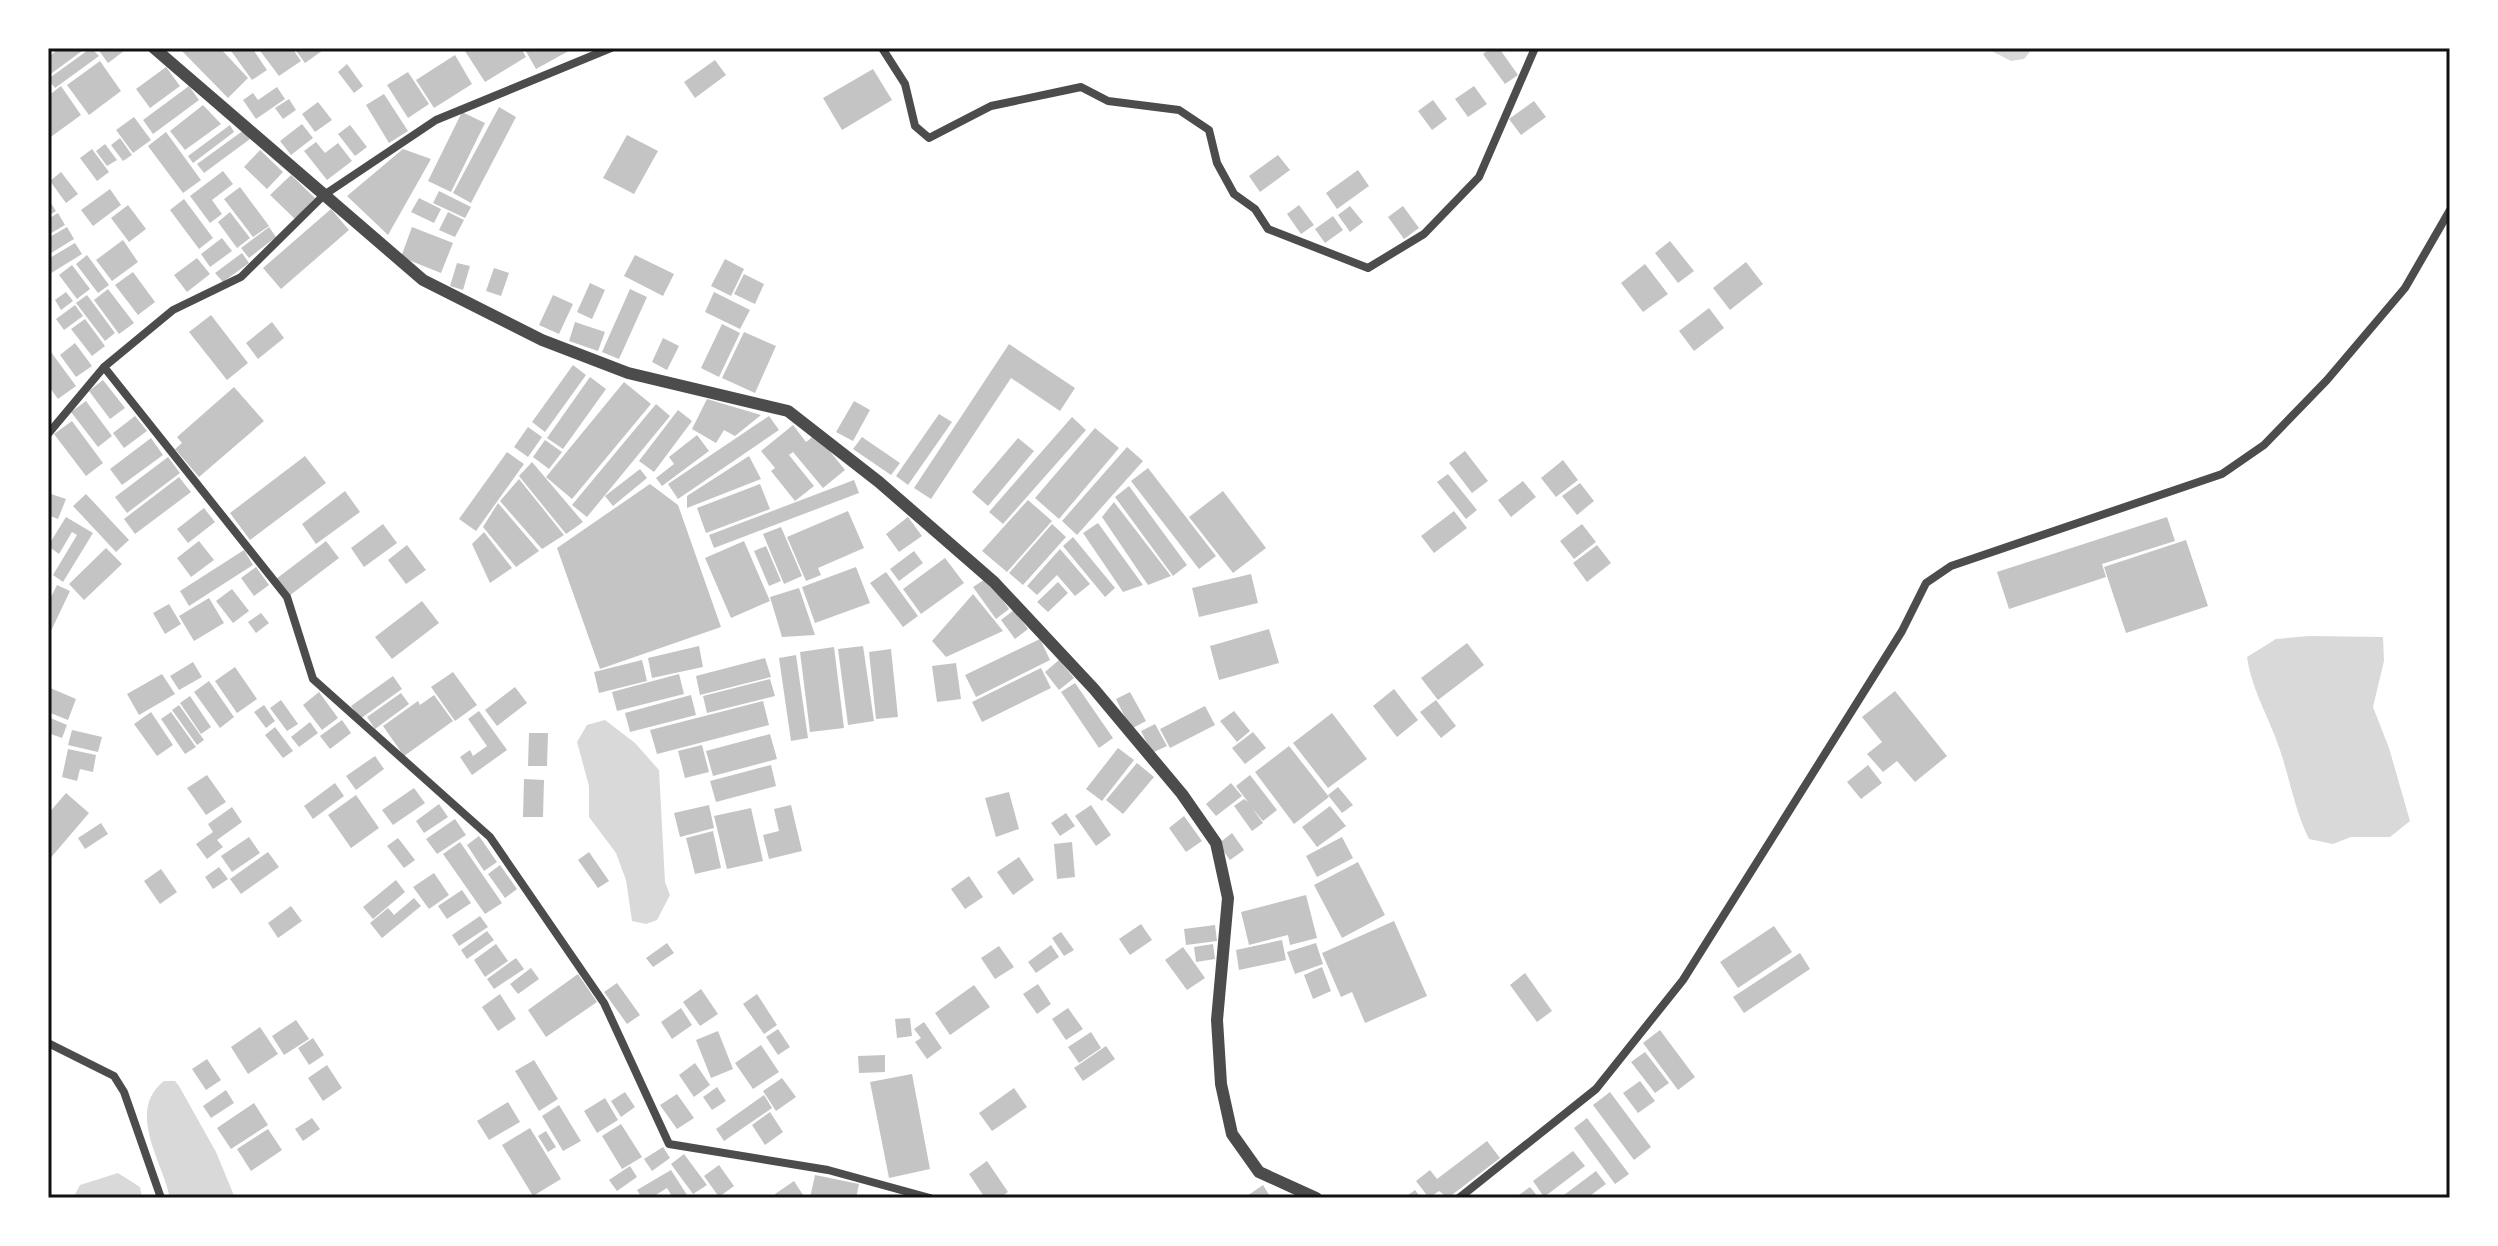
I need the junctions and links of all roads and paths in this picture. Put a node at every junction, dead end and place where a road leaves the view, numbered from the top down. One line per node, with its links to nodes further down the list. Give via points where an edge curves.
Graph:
1 (154, 48): 5 (street)
2 (611, 48): 5 (street, via 436,120)
3 (882, 48): 4 (street, via 905,84 915,126 929,138 991,106 1081,87 1108,101 1179,110 1209,130 1217,163 1234,194 1255,209 1268,229 1368,268 1424,234 1479,177)
4 (1535, 48)
5 (324, 195): 7 (street, via 241,277 173,310); 12 (street, via 423,280 542,340 628,373 788,411 994,582 1094,689 1216,843 1228,898 1217,1020 1221,1084 1232,1134 1259,1172)
6 (2450, 210): 13 (street, via 2405,288 2264,445 2222,474 1951,566 1926,583 1894,644 1683,980 1596,1089)
7 (104, 367): 8 (street); 11 (street, via 287,597 313,679 490,837 604,1003 669,1144 828,1170)
8 (48, 434)
9 (48, 1043): 10 (street, via 114,1076)
10 (161, 1198)
11 (930, 1198)
12 (1316, 1198)
13 (1459, 1198)

